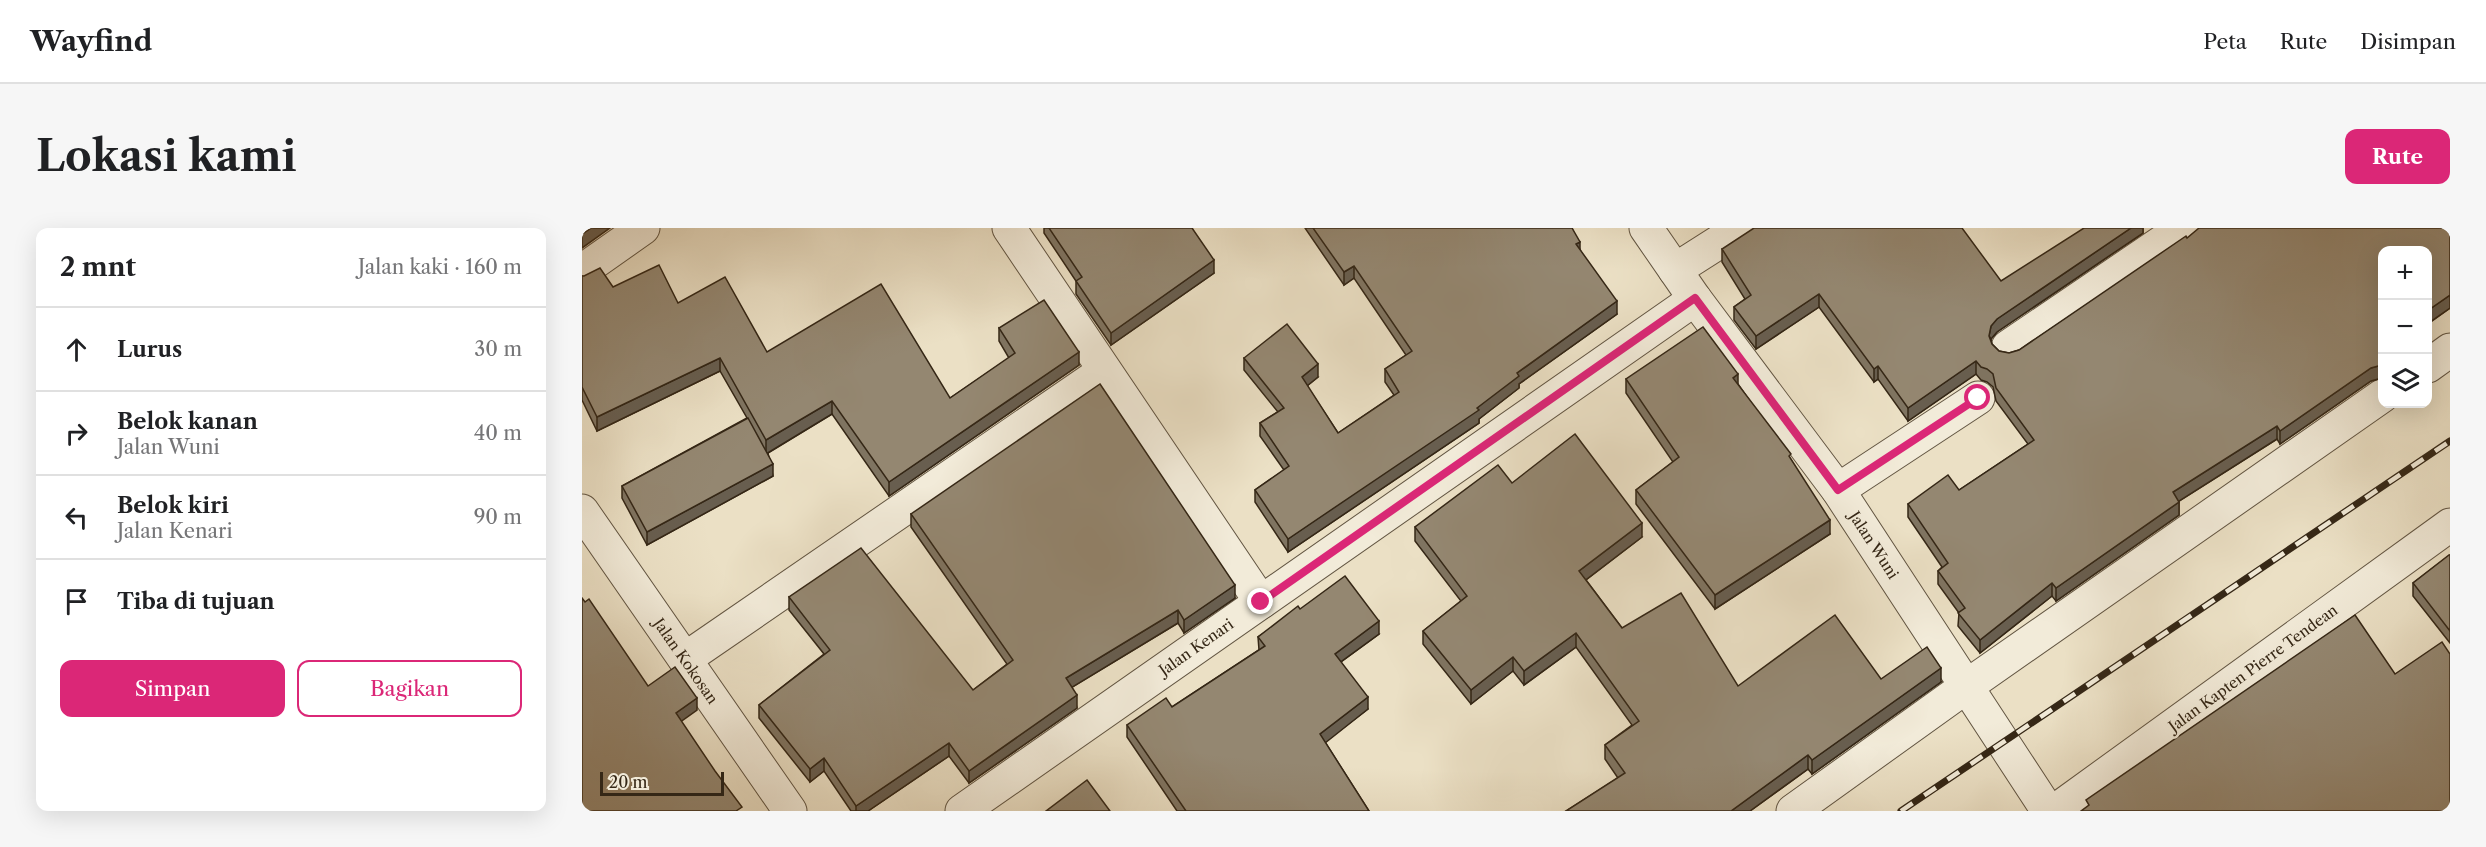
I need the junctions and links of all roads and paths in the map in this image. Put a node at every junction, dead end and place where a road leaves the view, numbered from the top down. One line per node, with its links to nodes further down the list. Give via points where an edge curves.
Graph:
1 (643, 228): 6 (street)
2 (1009, 228): 12 (street)
3 (1646, 228): 7 (street, Jalan Wuni)
4 (1741, 228): 7 (street)
5 (2183, 228): 9 (street)
6 (582, 270)
7 (1675, 270): 8 (street, Jalan Wuni)
8 (1695, 298): 15 (street, Jalan Wuni); 18 (street, Jalan Kenari)
9 (2007, 347)
10 (2450, 350): 11 (street)
11 (2432, 363)
12 (1104, 371): 18 (street); 19 (street)
13 (1978, 398): 15 (street)
14 (2378, 399): 20 (street)
15 (1838, 490): 20 (street, Jalan Wuni)
16 (582, 511): 19 (street, Jalan Kokosan)
17 (2450, 525): 25 (street, Jalan Kapten Pierre Tendean)
18 (1261, 602): 22 (street, Jalan Kenari)
19 (685, 659): 21 (street, Jalan Kokosan)
20 (1966, 686): 23 (street); 24 (street, Jalan Wuni)
21 (790, 811)
22 (962, 811)
23 (1793, 811)
24 (2048, 811)
25 (2055, 811)

